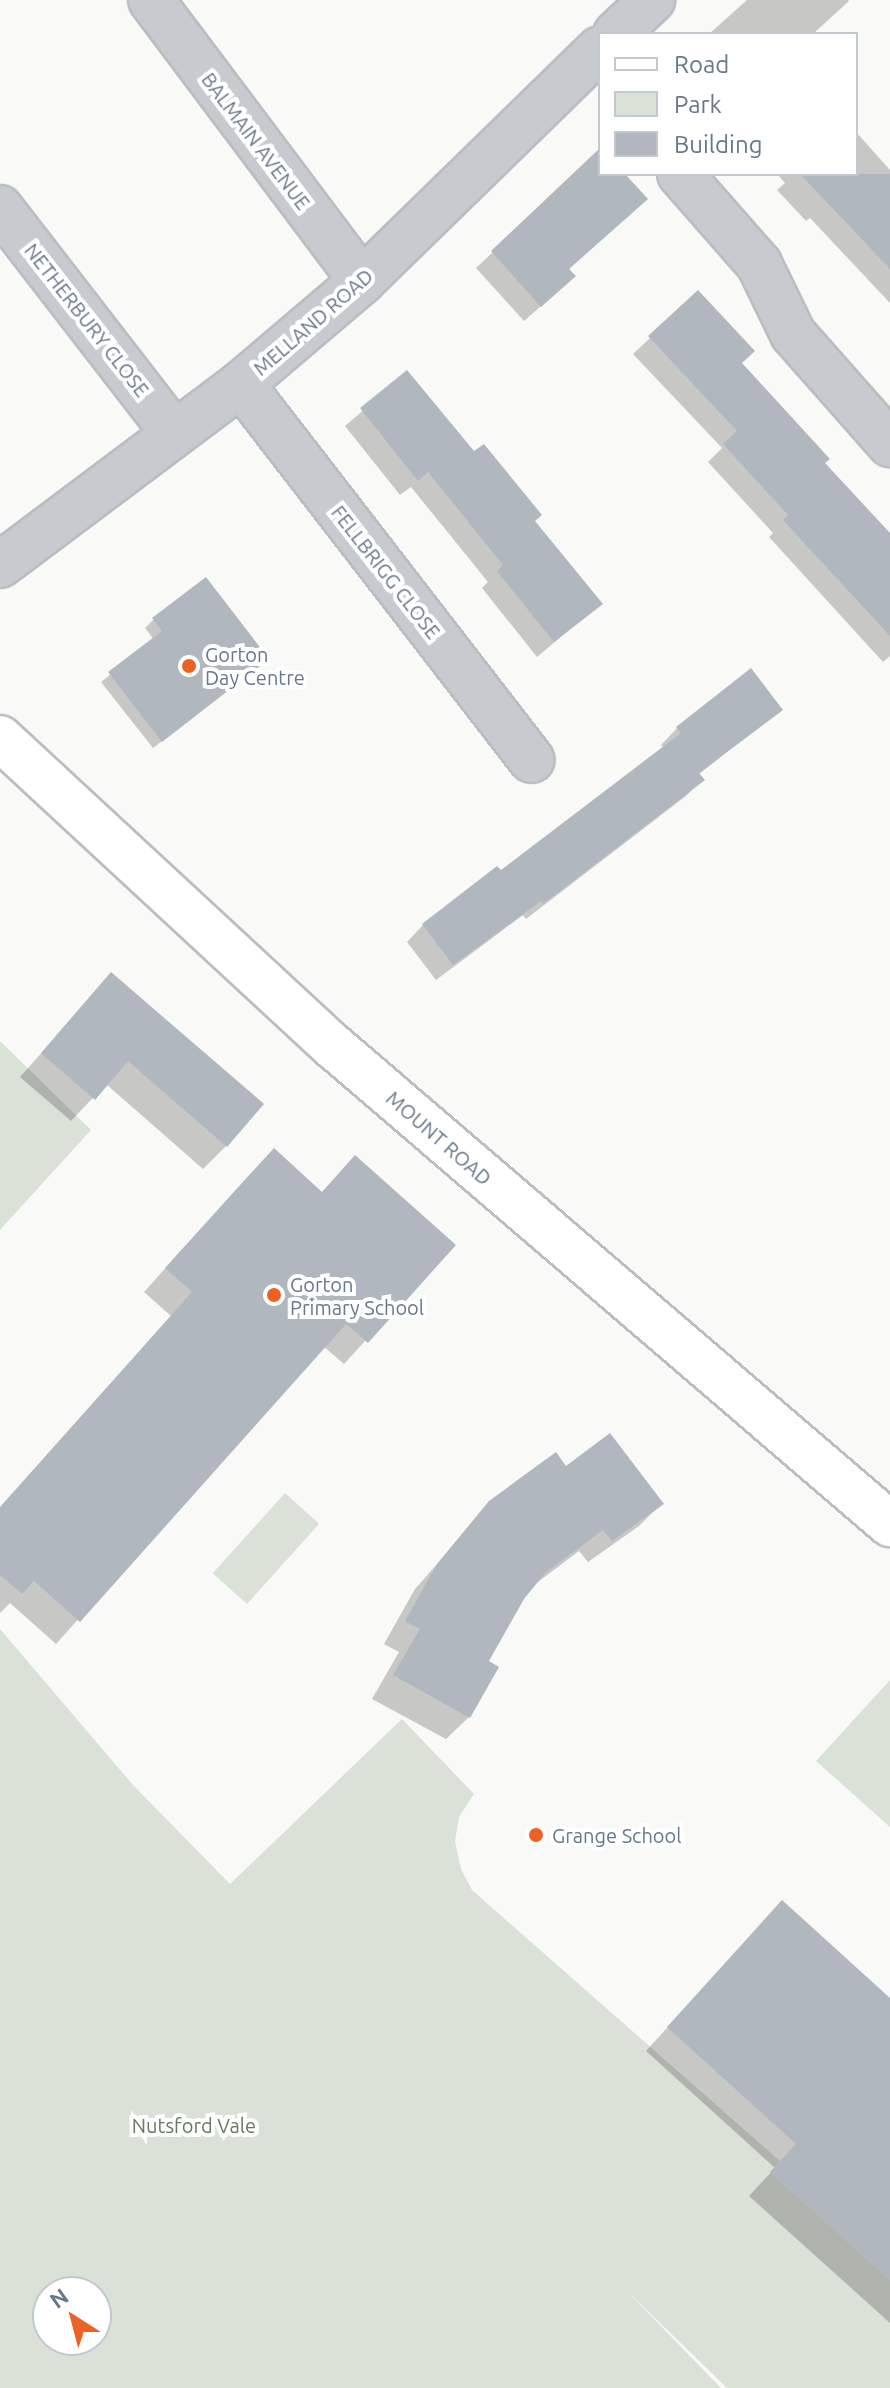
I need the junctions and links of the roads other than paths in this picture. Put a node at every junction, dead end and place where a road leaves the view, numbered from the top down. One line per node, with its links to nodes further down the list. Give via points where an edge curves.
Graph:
1 (151, 0): 7 (street, BALMAIN AVENUE)
2 (652, 0): 3 (street)
3 (618, 32)
4 (595, 65): 7 (street, MELLAND ROAD)
5 (682, 176): 10 (street, via 759,264 793,334)
6 (0, 208): 9 (street, NETHERBURY CLOSE)
7 (362, 281): 8 (street, MELLAND ROAD)
8 (241, 384): 9 (street, MELLAND ROAD); 13 (street, FELLBRIGG CLOSE)
9 (174, 433): 11 (street, MELLAND ROAD)
10 (890, 444)
11 (0, 565)
12 (0, 738): 14 (main road, MOUNT ROAD, via 334,1047)
13 (532, 760)
14 (890, 1524)

